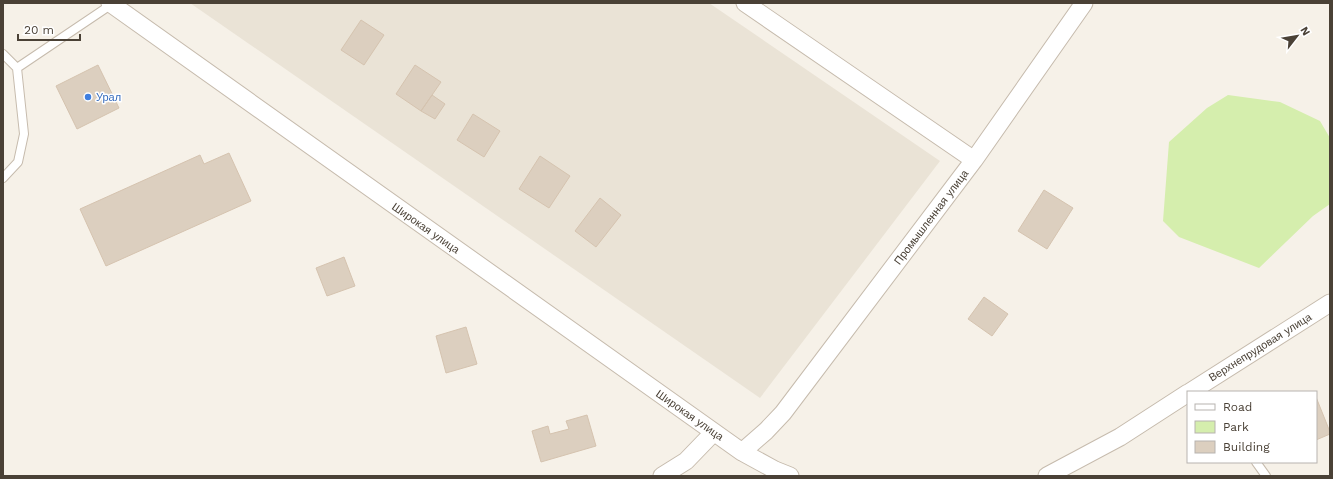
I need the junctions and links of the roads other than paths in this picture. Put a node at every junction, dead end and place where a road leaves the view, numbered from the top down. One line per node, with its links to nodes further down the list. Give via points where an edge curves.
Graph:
1 (745, 3): 6 (street, Промышленная улица)
2 (1084, 3): 6 (street)
3 (111, 4): 5 (lane); 11 (street, Широкая улица)
4 (3, 54): 5 (lane)
5 (17, 68): 7 (lane, via 24,134 18,162)
6 (974, 160): 12 (street, Промышленная улица, via 783,413)
7 (3, 178)
8 (1330, 303): 9 (street, Верхнепрудовая улица)
9 (1197, 390)
10 (1187, 396): 16 (street, Верхнепрудовая улица)
11 (714, 432): 12 (street, Широкая улица); 14 (street, via 686,461)
12 (742, 452): 15 (street)
13 (1257, 463): 17 (lane)
14 (662, 476)
15 (790, 476)
16 (1047, 476)
17 (1266, 476)

